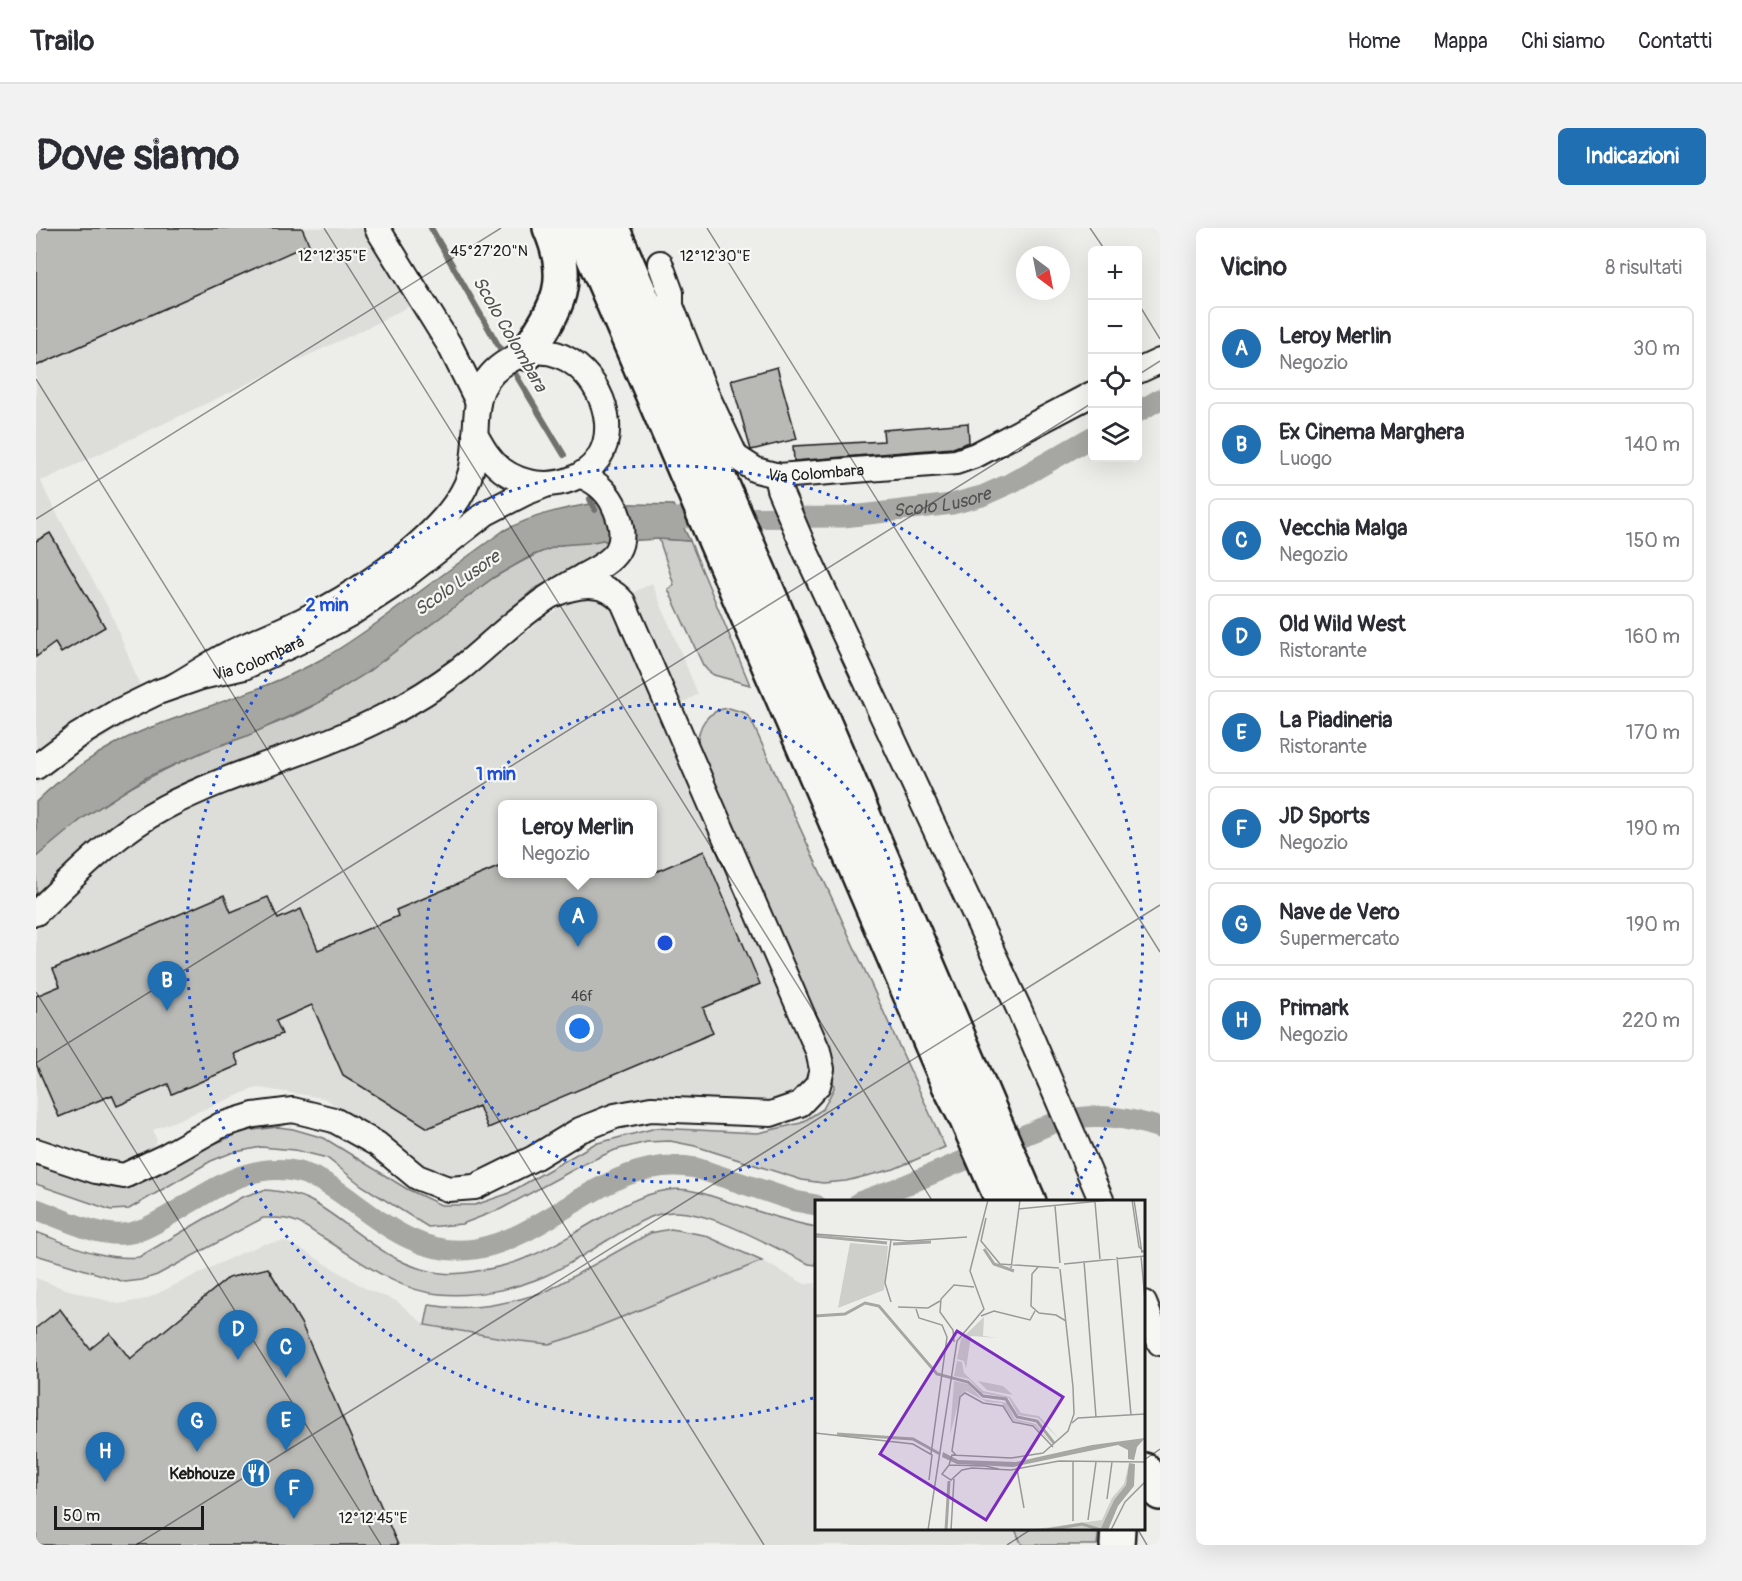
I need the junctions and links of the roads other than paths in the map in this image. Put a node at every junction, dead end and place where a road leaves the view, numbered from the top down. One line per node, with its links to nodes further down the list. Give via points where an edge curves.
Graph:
1 (377, 228): 6 (street)
2 (550, 228): 8 (main road, via 562,261 562,285 551,316)
3 (581, 228): 13 (main road)
4 (612, 228): 13 (main road)
5 (660, 263): 15 (street, Via Colombara, via 671,293 671,306 736,457)
6 (450, 346): 8 (street, via 480,370); 11 (street)
7 (1160, 361): 9 (street)
8 (508, 362): 11 (street, via 483,387); 14 (street, via 551,353 568,359 590,377 602,398 607,423 606,442)
9 (1142, 370)
10 (1088, 396): 15 (street, Via Colombara, via 956,462)
11 (477, 402): 12 (street)
12 (475, 434): 16 (street, via 485,453 502,470 528,482); 18 (street, Via Colombara, via 467,484 432,532 344,598 229,653)
13 (704, 476): 22 (main road, via 949,1085 978,1114)
14 (586, 478): 16 (street); 17 (street, via 610,497 621,522 621,542 604,565)
15 (777, 482): 23 (street, via 1051,1081)
16 (548, 484): 18 (street, Via Colombara, via 486,513 350,614 244,667)
17 (552, 595): 20 (street, via 448,678 401,708 207,787 134,825 89,861); 21 (street, via 576,586 595,586 613,592 623,602 818,1051 822,1069 818,1085 800,1104 771,1114 651,1109 615,1116 580,1130 475,1187 448,1189 417,1177 378,1144 334,1120 292,1110 221,1125 124,1176 96,1172)
18 (176, 686): 19 (street, Via Colombara, via 117,712)
19 (36, 767)
20 (36, 913)
21 (36, 1151)
22 (1013, 1193)
23 (1101, 1200)
24 (1145, 1308): 25 (street)
25 (1160, 1343)
26 (1145, 1473): 27 (main road)
27 (1160, 1493)
28 (1118, 1530): 29 (main road)
29 (1117, 1545)

